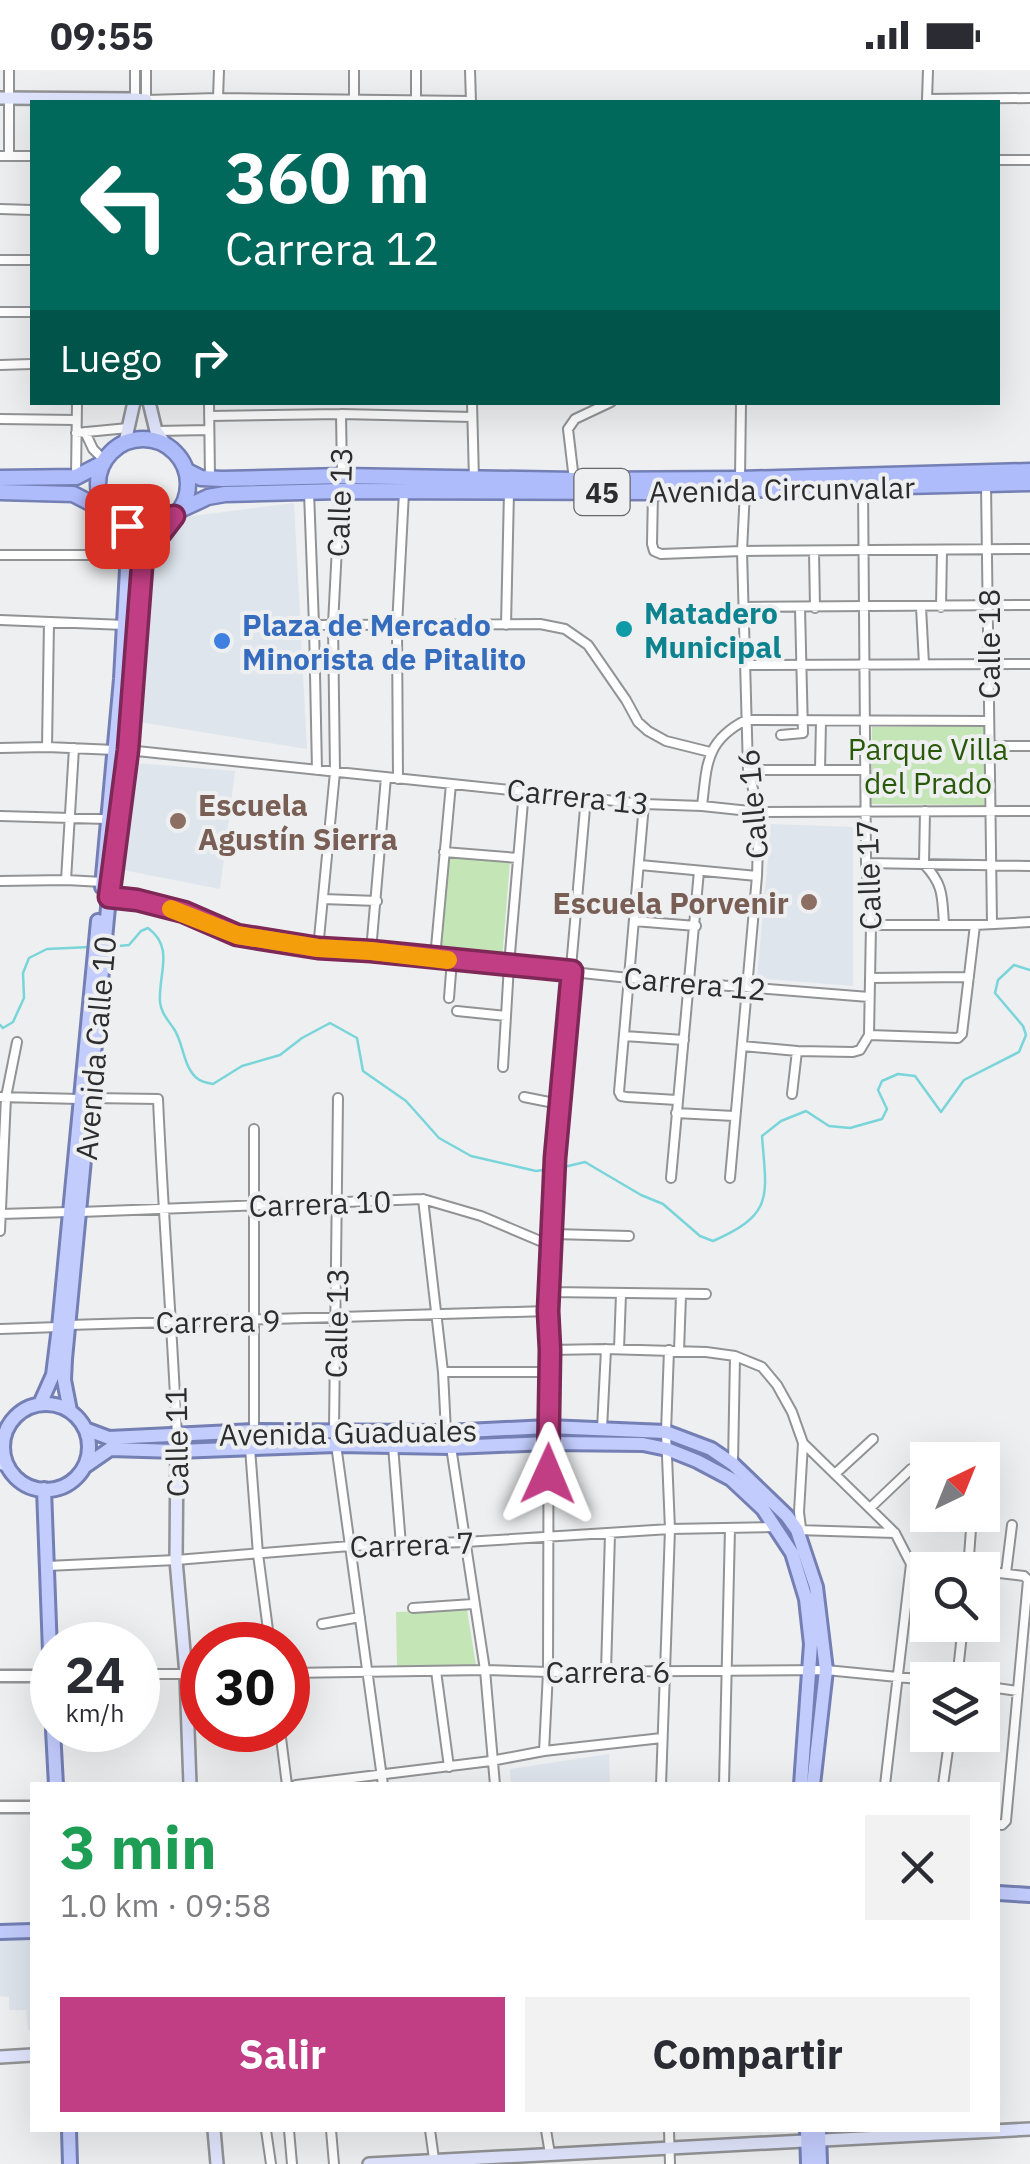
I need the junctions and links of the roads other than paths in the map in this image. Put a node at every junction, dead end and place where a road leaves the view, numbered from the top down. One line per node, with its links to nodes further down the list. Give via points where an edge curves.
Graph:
1 (9, 70): 9 (street)
2 (135, 70): 13 (street)
3 (146, 70): 14 (street)
4 (219, 70): 10 (street)
5 (354, 70): 16 (street)
6 (416, 70): 17 (street)
7 (470, 70): 18 (street)
8 (928, 70): 19 (street)
9 (5, 98): 12 (main road); 21 (street)
10 (218, 98): 15 (street); 16 (street)
11 (1030, 98): 20 (street)
12 (95, 100)
13 (140, 100)
14 (140, 100)
15 (166, 100)
16 (354, 100)
17 (416, 100)
18 (470, 100)
19 (927, 100)
20 (990, 100)
21 (5, 156)
22 (1000, 160): 23 (street)
23 (1030, 160)
24 (0, 209): 25 (street)
25 (30, 210)
26 (0, 260): 27 (street)
27 (30, 260)
28 (0, 312): 29 (street)
29 (30, 312)
30 (30, 364): 31 (street)
31 (0, 365)
32 (76, 405): 47 (street)
33 (134, 405): 51 (main road)
34 (149, 405): 49 (main road)
35 (209, 405): 44 (street)
36 (285, 405): 42 (street)
37 (420, 405): 43 (street)
38 (472, 405): 45 (street)
39 (604, 405): 60 (street, via 575,418 568,429)
40 (740, 405): 65 (street, Calle 16)
41 (341, 414): 42 (street); 43 (street); 64 (street, Calle 13)
42 (285, 415): 44 (street)
43 (420, 415): 45 (street)
44 (209, 416): 48 (street)
45 (472, 417): 59 (street)
46 (0, 419): 47 (street)
47 (76, 420): 50 (street)
48 (209, 430): 49 (street); 58 (street)
49 (156, 431): 52 (main road)
50 (81, 432): 51 (street); 53 (street); 56 (street)
51 (126, 435): 52 (highway); 53 (highway)
52 (166, 446): 54 (highway)
53 (102, 462): 56 (highway); 71 (highway, via 99,495)
54 (187, 470): 58 (highway, Avenida Circunvalar / 45); 72 (highway, via 188,488)
55 (1030, 471): 61 (highway, Avenida Circunvalar / 45)
56 (76, 477): 57 (highway)
57 (0, 478)
58 (210, 478): 63 (highway, Avenida Circunvalar / 45)
59 (474, 480): 60 (highway, Avenida Circunvalar / 45); 64 (highway, Avenida Circunvalar / 45)
60 (574, 480): 65 (highway, Avenida Circunvalar / 45)
61 (862, 481): 65 (highway, Avenida Circunvalar / 45); 66 (highway, Avenida Circunvalar / 45); 77 (street, Calle 17)
62 (1030, 483): 66 (highway, Avenida Circunvalar / 45)
63 (308, 484): 64 (highway, Avenida Circunvalar / 45); 72 (highway, Avenida Circunvalar / 45, via 208,496); 82 (street, Calle 13)
64 (341, 484): 68 (highway, Avenida Circunvalar / 45); 81 (street, Calle 13)
65 (743, 484): 70 (highway, Avenida Circunvalar / 45); 78 (street, Calle 16)
66 (986, 484): 75 (street, Calle 18)
67 (0, 492): 71 (highway, via 73,494)
68 (404, 492): 69 (highway, Avenida Circunvalar / 45); 97 (street)
69 (509, 492): 70 (highway, Avenida Circunvalar / 45); 96 (street)
70 (653, 492): 78 (street, via 654,551)
71 (109, 514): 72 (highway, via 144,529); 80 (main road, Avenida Calle 10)
72 (176, 514): 117 (main road, Avenida Calle 10, via 144,555)
73 (1030, 549): 75 (street)
74 (942, 550): 75 (street); 77 (street); 85 (street)
75 (988, 550): 83 (street, Calle 18)
76 (814, 551): 77 (street); 78 (street); 88 (street)
77 (865, 551): 89 (street, Calle 17)
78 (742, 552): 86 (street, Calle 16)
79 (0, 555): 80 (street)
80 (124, 555): 95 (main road, Avenida Calle 10)
81 (336, 556): 82 (street); 94 (street, Calle 13)
82 (311, 557): 93 (street, Calle 13)
83 (988, 605): 84 (street); 85 (street); 98 (street, Calle 18)
84 (1030, 605)
85 (941, 607): 90 (street)
86 (744, 608): 87 (street); 103 (street, Calle 16)
87 (800, 608): 88 (street); 99 (street)
88 (816, 608): 89 (street)
89 (864, 608): 90 (street); 100 (street, Calle 17)
90 (921, 608): 101 (street)
91 (0, 620): 92 (street)
92 (49, 622): 95 (street); 114 (street)
93 (314, 624): 94 (street); 104 (street, Calle 13)
94 (334, 624): 97 (street); 105 (street, Calle 13)
95 (125, 625): 117 (main road, Avenida Calle 10)
96 (506, 625): 97 (street); 118 (street, via 566,629 588,644 648,731)
97 (398, 626): 125 (street)
98 (989, 663): 101 (street); 102 (street); 110 (street, Calle 18)
99 (800, 664): 100 (street); 103 (street); 107 (street)
100 (864, 664): 101 (street); 109 (street, Calle 17)
101 (924, 664)
102 (1030, 664)
103 (746, 665): 106 (street, Calle 16)
104 (316, 709): 105 (street); 119 (street, Calle 13)
105 (334, 710): 123 (street, Calle 13)
106 (746, 720): 107 (street); 118 (street, via 720,736); 120 (street, Calle 16)
107 (802, 721): 108 (street); 111 (street, via 802,733)
108 (821, 721): 109 (street); 121 (street)
109 (865, 721): 110 (street); 122 (street, Calle 17)
110 (988, 721): 112 (street, Calle 18)
111 (781, 734)
112 (990, 746): 113 (street); 135 (street, Calle 18)
113 (1030, 746)
114 (47, 747): 115 (street, Carrera 13); 116 (street, Carrera 13)
115 (0, 748)
116 (74, 748): 117 (street, Carrera 13); 137 (street)
117 (121, 750): 119 (street, Carrera 13); 138 (main road, Avenida Calle 10); 153 (main road, Avenida Calle 10)
118 (710, 752): 130 (street)
119 (317, 770): 123 (street, Carrera 13)
120 (748, 770): 121 (street); 133 (street, Calle 16)
121 (820, 770): 122 (street)
122 (866, 770): 134 (street, Calle 17)
123 (335, 777): 124 (street, Carrera 13); 139 (street, Calle 13)
124 (386, 778): 125 (street, Carrera 13); 140 (street)
125 (398, 779): 126 (street, Carrera 13)
126 (451, 784): 127 (street, Carrera 13); 141 (street)
127 (524, 790): 128 (street, Carrera 13); 142 (street)
128 (586, 796): 129 (street, Carrera 13); 169 (street)
129 (644, 804): 130 (street, Carrera 13); 145 (street)
130 (702, 806): 133 (street, Carrera 13)
131 (925, 811): 134 (street, Carrera 13); 135 (street, Carrera 13); 144 (street)
132 (1030, 811): 135 (street, Carrera 13)
133 (759, 812): 134 (street, Carrera 13); 149 (street, Calle 16)
134 (866, 812): 143 (street, Calle 17)
135 (991, 812): 147 (street, Calle 18)
136 (0, 816): 137 (street)
137 (71, 816): 138 (street); 150 (street)
138 (107, 819): 152 (main road, Avenida Calle 10)
139 (330, 838): 140 (street); 154 (street, Calle 13)
140 (380, 841): 155 (street)
141 (444, 852): 142 (street); 166 (street)
142 (518, 858): 168 (street)
143 (866, 863): 144 (street); 158 (street, Calle 17)
144 (924, 864): 147 (street); 159 (street, via 936,877)
145 (640, 865): 148 (street); 156 (street)
146 (1030, 866): 147 (street)
147 (992, 867): 160 (street, Calle 18)
148 (700, 872): 149 (street); 162 (street)
149 (757, 876): 174 (street, Calle 16)
150 (66, 880): 151 (street); 152 (street)
151 (0, 881)
152 (102, 882): 164 (main road, Avenida Calle 10)
153 (109, 897): 163 (street, Carrera 12, via 184,912 237,935); 164 (main road, Avenida Calle 10)
154 (323, 899): 155 (street); 163 (street, Calle 13)
155 (377, 901): 165 (street)
156 (634, 921): 162 (street); 171 (street)
157 (1030, 922): 160 (street)
158 (871, 924): 159 (street); 172 (street, Calle 17)
159 (944, 924): 161 (street)
160 (992, 924): 161 (street)
161 (976, 925): 170 (street)
162 (696, 926): 173 (street)
163 (318, 948): 165 (street, Carrera 12)
164 (99, 950): 189 (main road, Avenida Calle 10)
165 (371, 951): 166 (street, Carrera 12)
166 (435, 958): 167 (street, Carrera 12)
167 (452, 960): 168 (street, Carrera 12); 176 (street)
168 (509, 964): 169 (street, Carrera 12); 178 (street)
169 (572, 971): 171 (street, Carrera 12); 192 (street)
170 (969, 977): 172 (street); 179 (street, via 958,1038)
171 (629, 978): 173 (street, Carrera 12); 180 (street)
172 (870, 978): 175 (street, Calle 17)
173 (688, 983): 174 (street, Carrera 12); 181 (street)
174 (746, 989): 175 (street, Carrera 12); 183 (street, Calle 16)
175 (869, 997): 179 (street, Calle 17)
176 (449, 998)
177 (457, 1011): 178 (street)
178 (506, 1016): 185 (street)
179 (868, 1035): 184 (street, via 854,1052)
180 (624, 1036): 181 (street); 191 (street, via 621,1096)
181 (684, 1040): 191 (street)
182 (17, 1042): 187 (street)
183 (742, 1046): 184 (street); 194 (street, Calle 16)
184 (798, 1051): 186 (street)
185 (503, 1067)
186 (792, 1094)
187 (3, 1097): 189 (street); 203 (street)
188 (524, 1097): 192 (street)
189 (86, 1098): 201 (street, Calle 11, via 158,1100); 202 (main road, Avenida Calle 10)
190 (338, 1098): 199 (street, Calle 13)
191 (677, 1100): 193 (street)
192 (559, 1104): 205 (street)
193 (676, 1113): 194 (street); 196 (street)
194 (734, 1116): 197 (street, Calle 16)
195 (254, 1128): 200 (street)
196 (671, 1178)
197 (730, 1178)
198 (423, 1199): 199 (street, Carrera 10); 207 (street, Carrera 10); 213 (street)
199 (337, 1204): 200 (street, Carrera 10); 214 (street, Calle 13)
200 (254, 1205): 201 (street, Carrera 10); 215 (street)
201 (162, 1209): 202 (street, Carrera 10); 216 (street, Calle 11)
202 (74, 1212): 203 (street, Carrera 10); 217 (main road, Avenida Calle 10)
203 (1, 1214): 204 (street)
204 (0, 1231)
205 (553, 1234): 206 (street); 207 (street)
206 (629, 1236)
207 (552, 1246): 208 (street)
208 (548, 1292): 209 (street); 212 (street)
209 (621, 1294): 211 (street); 220 (street)
210 (706, 1294): 211 (street)
211 (681, 1296): 222 (street)
212 (548, 1311): 213 (street, Carrera 9); 221 (street)
213 (435, 1314): 214 (street, Carrera 9); 224 (street)
214 (336, 1318): 215 (street, Carrera 9); 234 (street, Calle 13)
215 (254, 1320): 216 (street, Carrera 9); 231 (street)
216 (172, 1322): 217 (street, Carrera 9); 238 (street, Calle 11)
217 (64, 1326): 218 (street, Carrera 9); 226 (main road, Avenida Calle 10); 227 (main road, Avenida Calle 10)
218 (0, 1329)
219 (606, 1348): 220 (street); 221 (street); 230 (street)
220 (620, 1349): 222 (street)
221 (550, 1350): 225 (street)
222 (674, 1350): 223 (street); 233 (street)
223 (736, 1356): 237 (street, via 762,1368 777,1385); 245 (street)
224 (442, 1372): 225 (street); 232 (street)
225 (549, 1372): 228 (street)
226 (40, 1404): 227 (main road); 235 (main road, via 14,1418)
227 (70, 1411): 229 (main road)
228 (548, 1427): 230 (main road, Avenida Guaduales); 232 (main road, Avenida Guaduales); 239 (street)
229 (85, 1429): 238 (main road, Avenida Guaduales, via 109,1438); 246 (main road)
230 (602, 1430): 233 (main road, Avenida Guaduales)
231 (254, 1431): 234 (main road, Avenida Guaduales); 238 (main road, Avenida Guaduales)
232 (446, 1432): 234 (main road, Avenida Guaduales)
233 (666, 1432): 243 (street); 245 (main road, Avenida Guaduales)
234 (335, 1437): 240 (main road, Avenida Guaduales); 242 (main road, Avenida Guaduales); 261 (street, Calle 13)
235 (2, 1438): 244 (main road)
236 (873, 1439): 248 (street)
237 (803, 1443): 248 (street); 255 (street)
238 (178, 1444): 242 (main road, Avenida Guaduales); 246 (main road, Avenida Guaduales, via 110,1449); 263 (main road, Calle 11)
239 (548, 1444): 241 (main road, Avenida Guaduales); 243 (main road, Avenida Guaduales); 258 (street)
240 (392, 1446): 241 (main road, Avenida Guaduales); 260 (street)
241 (451, 1447): 259 (street)
242 (250, 1448): 262 (street)
243 (667, 1449): 252 (main road, Avenida Guaduales, via 731,1479); 254 (street)
244 (4, 1464): 249 (main road)
245 (732, 1464): 255 (main road, Avenida Guaduales)
246 (84, 1467): 249 (main road, via 67,1484)
247 (910, 1469): 250 (street)
248 (836, 1473): 250 (street)
249 (44, 1490): 265 (main road)
250 (870, 1508): 256 (street)
251 (1012, 1525): 268 (street)
252 (777, 1527): 253 (street, Carrera 7); 278 (main road, Avenida Guaduales, via 806,1599)
253 (730, 1528): 254 (street, Carrera 7); 276 (street)
254 (670, 1529): 257 (street, Carrera 7); 282 (street)
255 (799, 1529): 256 (street); 279 (main road, Avenida Guaduales, via 816,1587)
256 (895, 1533): 264 (street)
257 (610, 1534): 258 (street, Carrera 7); 285 (street)
258 (548, 1536): 259 (street, Carrera 7); 284 (street)
259 (466, 1542): 260 (street, Carrera 7); 269 (street)
260 (401, 1544): 261 (street, Carrera 7)
261 (350, 1546): 262 (street, Carrera 7); 271 (street, Calle 13)
262 (258, 1554): 263 (street, Carrera 7); 274 (street)
263 (176, 1560): 265 (street, Carrera 7); 273 (main road, Calle 11)
264 (910, 1562)
265 (47, 1566): 272 (main road)
266 (910, 1572): 288 (street)
267 (1000, 1572): 268 (street)
268 (1006, 1573): 291 (street, via 1028,1578)
269 (473, 1604): 270 (street); 277 (street)
270 (413, 1608)
271 (360, 1616): 275 (street); 280 (street, Calle 13)
272 (50, 1622)
273 (181, 1622)
274 (267, 1622)
275 (322, 1624)
276 (729, 1668): 278 (street, Carrera 6); 282 (street, Carrera 6); 308 (street)
277 (484, 1670): 281 (street, Carrera 6); 284 (street, Carrera 6); 298 (street)
278 (811, 1670): 279 (street, Carrera 6); 309 (main road, Avenida Guaduales)
279 (826, 1670): 288 (street, Carrera 6); 310 (main road, Avenida Guaduales)
280 (367, 1671): 281 (street, Carrera 6); 283 (street, Carrera 6); 300 (street, Calle 13)
281 (436, 1671): 299 (street)
282 (664, 1671): 285 (street, Carrera 6); 292 (street)
283 (310, 1672)
284 (548, 1672): 285 (street, Carrera 6); 293 (street)
285 (606, 1672)
286 (0, 1676): 287 (street)
287 (30, 1676)
288 (897, 1678): 289 (street, Carrera 6); 311 (street)
289 (910, 1679)
290 (1000, 1688): 291 (street)
291 (1018, 1691): 315 (street)
292 (662, 1738): 293 (street); 307 (street)
293 (544, 1751): 298 (street)
294 (55, 1752): 301 (main road)
295 (189, 1752): 302 (main road, Calle 11)
296 (283, 1752): 303 (street)
297 (948, 1752): 312 (street)
298 (491, 1762): 299 (street); 306 (street)
299 (449, 1767): 300 (street)
300 (381, 1773): 304 (street); 305 (street, Calle 13)
301 (56, 1782)
302 (190, 1782)
303 (287, 1782)
304 (317, 1782)
305 (382, 1782)
306 (494, 1782)
307 (661, 1782)
308 (724, 1782)
309 (801, 1782)
310 (813, 1782)
311 (885, 1782)
312 (943, 1782)
313 (0, 1807): 314 (street)
314 (30, 1807)
315 (1001, 1824)
316 (1000, 1892): 317 (main road)
317 (1030, 1895)
318 (30, 1930): 319 (main road)
319 (0, 1932)
320 (30, 2055): 321 (main road)
321 (0, 2057)
322 (1030, 2130): 323 (main road)
323 (1000, 2131)
324 (69, 2132): 337 (main road)
325 (214, 2132): 338 (main road)
326 (266, 2132): 339 (street)
327 (289, 2132): 340 (street)
328 (330, 2132): 341 (street)
329 (430, 2132): 336 (street)
330 (546, 2132): 335 (street)
331 (669, 2132): 334 (street)
332 (958, 2132): 333 (main road)
333 (813, 2136): 334 (main road); 344 (main road); 345 (main road)
334 (670, 2149): 335 (main road); 343 (street)
335 (550, 2154): 336 (main road)
336 (434, 2160): 342 (main road)
337 (70, 2164)
338 (217, 2164)
339 (272, 2164)
340 (292, 2164)
341 (334, 2164)
342 (369, 2164)
343 (670, 2164)
344 (808, 2164)
345 (820, 2164)

